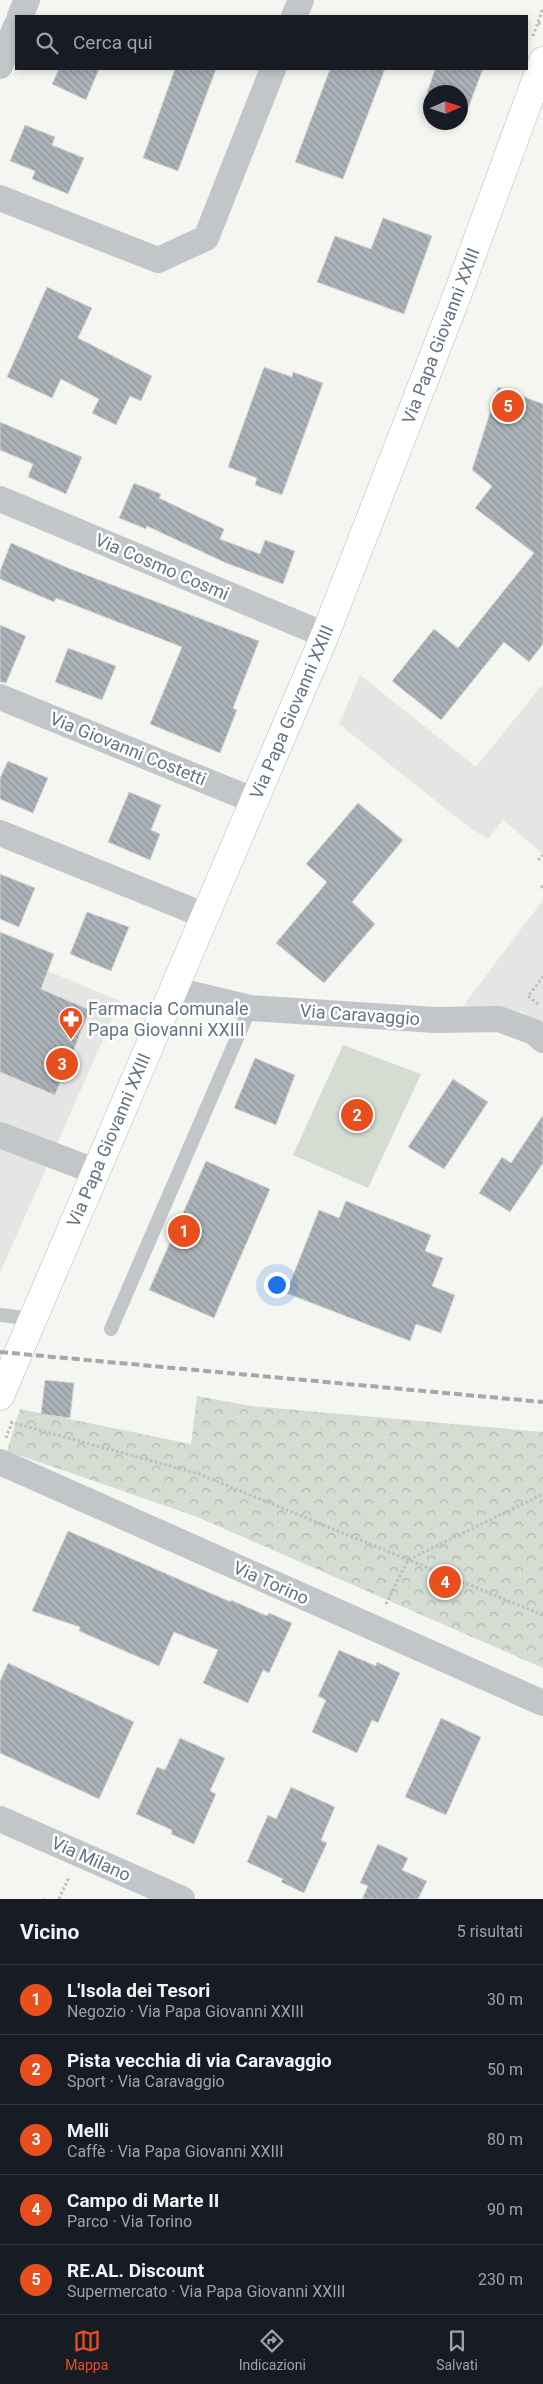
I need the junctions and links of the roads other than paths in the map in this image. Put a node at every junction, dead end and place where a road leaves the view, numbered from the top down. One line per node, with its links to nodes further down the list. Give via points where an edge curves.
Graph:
1 (27, 0): 3 (street)
2 (301, 0): 4 (street)
3 (20, 15)
4 (294, 15)
5 (15, 28): 7 (street)
6 (543, 61): 11 (main road, Via Papa Giovanni XXIII, via 456,298)
7 (0, 66)
8 (273, 70): 9 (street, via 206,238 198,242 158,260)
9 (0, 198)
10 (0, 499): 11 (street, Via Cosmo Cosmi)
11 (325, 635): 13 (main road, Via Papa Giovanni XXIII)
12 (0, 697): 13 (street, Via Giovanni Costetti)
13 (255, 801): 15 (main road, Via Papa Giovanni XXIII)
14 (0, 833): 15 (street)
15 (206, 916): 16 (main road, Via Papa Giovanni XXIII)
16 (174, 990): 17 (street, Via Caravaggio); 20 (main road, Via Papa Giovanni XXIII)
17 (250, 1008): 18 (street, Via Caravaggio, via 435,1020 499,1019 534,1032); 23 (lane)
18 (543, 1040)
19 (0, 1135): 20 (street)
20 (94, 1171): 22 (main road, Via Papa Giovanni XXIII)
21 (0, 1315): 22 (lane)
22 (33, 1319): 24 (main road, Via Papa Giovanni XXIII)
23 (111, 1329)
24 (1, 1391)
25 (0, 1462): 26 (street, Via Torino)
26 (543, 1703)
27 (0, 1818): 28 (street, Via Milano)
28 (182, 1899)

